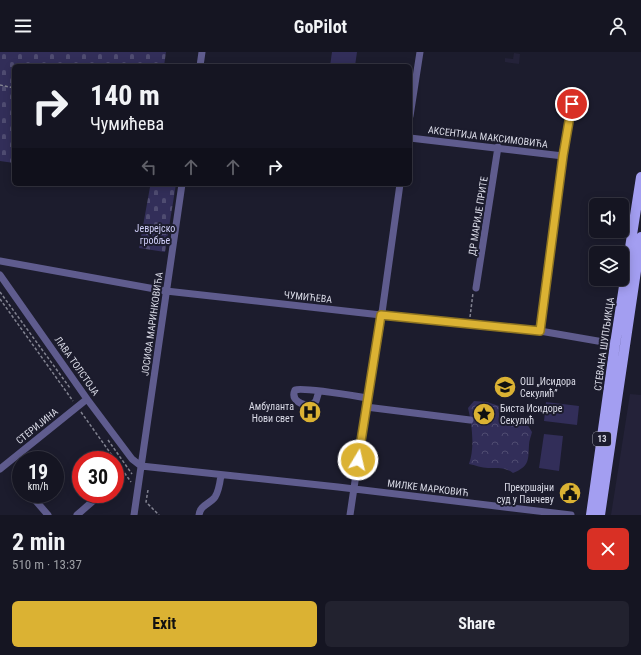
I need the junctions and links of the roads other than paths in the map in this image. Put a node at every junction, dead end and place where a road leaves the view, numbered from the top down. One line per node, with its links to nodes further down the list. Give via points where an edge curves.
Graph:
1 (202, 52): 3 (street)
2 (420, 52): 5 (street)
3 (200, 64)
4 (574, 92): 8 (street)
5 (412, 103)
6 (412, 138): 7 (street, АКСЕНТИЈА МАКСИМОВИЋА)
7 (498, 147): 8 (street, АКСЕНТИЈА МАКСИМОВИЋА); 15 (street, ДР МАРИЈЕ ПРИТЕ)
8 (563, 156): 18 (street)
9 (641, 178): 19 (main road, СТЕВАНА ШУПЉИКЦА / 13)
10 (182, 186): 16 (street, ЈОСИФА МАРИНКОВИЋА)
11 (400, 186): 17 (street)
12 (641, 237): 38 (main road, СТЕВАНА ШУПЉИКЦА / 13)
13 (0, 261): 16 (street, ЧУМИЋЕВА)
14 (0, 274): 22 (street, ЛАВА ТОЛСТОЈА)
15 (476, 288)
16 (166, 291): 17 (street, ЧУМИЋЕВА); 25 (street, ЈОСИФА МАРИНКОВИЋА)
17 (381, 315): 18 (street, ЧУМИЋЕВА); 21 (street)
18 (540, 331): 19 (street, ЧУМИЋЕВА)
19 (615, 344): 37 (main road, СТЕВАНА ШУПЉИКЦА / 13)
20 (319, 391): 21 (street)
21 (368, 398): 23 (street)
22 (87, 399): 25 (street, ЛАВА ТОЛСТОЈА); 26 (street, СТЕРИЈИНА)
23 (366, 407): 24 (street); 28 (street)
24 (470, 420)
25 (140, 466): 27 (street, МИЛКЕ МАРКОВИЋ); 33 (street, ЈОСИФА МАРИНКОВИЋА)
26 (0, 469)
27 (221, 475): 28 (street, МИЛКЕ МАРКОВИЋ); 34 (street, via 216,495 201,508)
28 (354, 489): 35 (street); 36 (street, МИЛКЕ МАРКОВИЋ)
29 (38, 503): 31 (street)
30 (91, 503): 32 (street)
31 (48, 515)
32 (77, 515)
33 (134, 515)
34 (199, 515)
35 (350, 515)
36 (571, 515)
37 (591, 515)
38 (600, 515)

